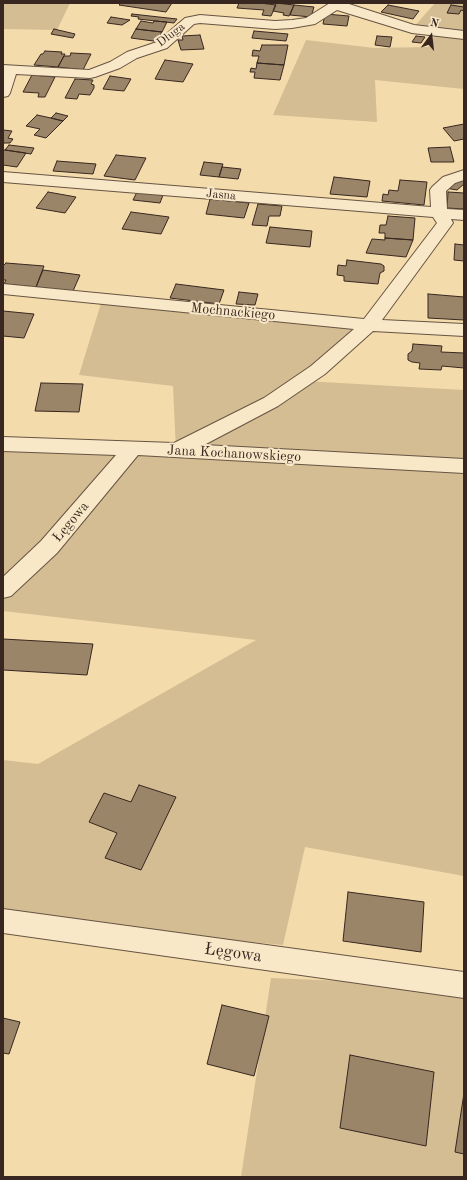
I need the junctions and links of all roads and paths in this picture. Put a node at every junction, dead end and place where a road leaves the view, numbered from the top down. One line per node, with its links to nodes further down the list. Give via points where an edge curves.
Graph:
1 (338, 4): 2 (street, via 412,29); 3 (street, Długa, via 310,21 292,24 190,21 162,45 90,74)
2 (464, 34)
3 (6, 69): 4 (street)
4 (3, 93)
5 (464, 175): 7 (street, via 449,180 438,190)
6 (3, 177): 7 (street, Jasna)
7 (439, 213): 8 (street, Jasna); 10 (street, via 445,223 439,233)
8 (464, 215)
9 (3, 289): 10 (street, Mochnackiego)
10 (369, 325): 11 (street, Mochnackiego); 14 (street, via 346,348 318,370 271,402)
11 (464, 330)
12 (3, 444): 13 (street, Jana Kochanowskiego)
13 (133, 448): 14 (street, Jana Kochanowskiego); 16 (street, Łęgowa, via 49,548)
14 (176, 450): 15 (street, Jana Kochanowskiego)
15 (464, 466)
16 (3, 590)
17 (3, 921): 18 (street, Łęgowa)
18 (464, 985)

